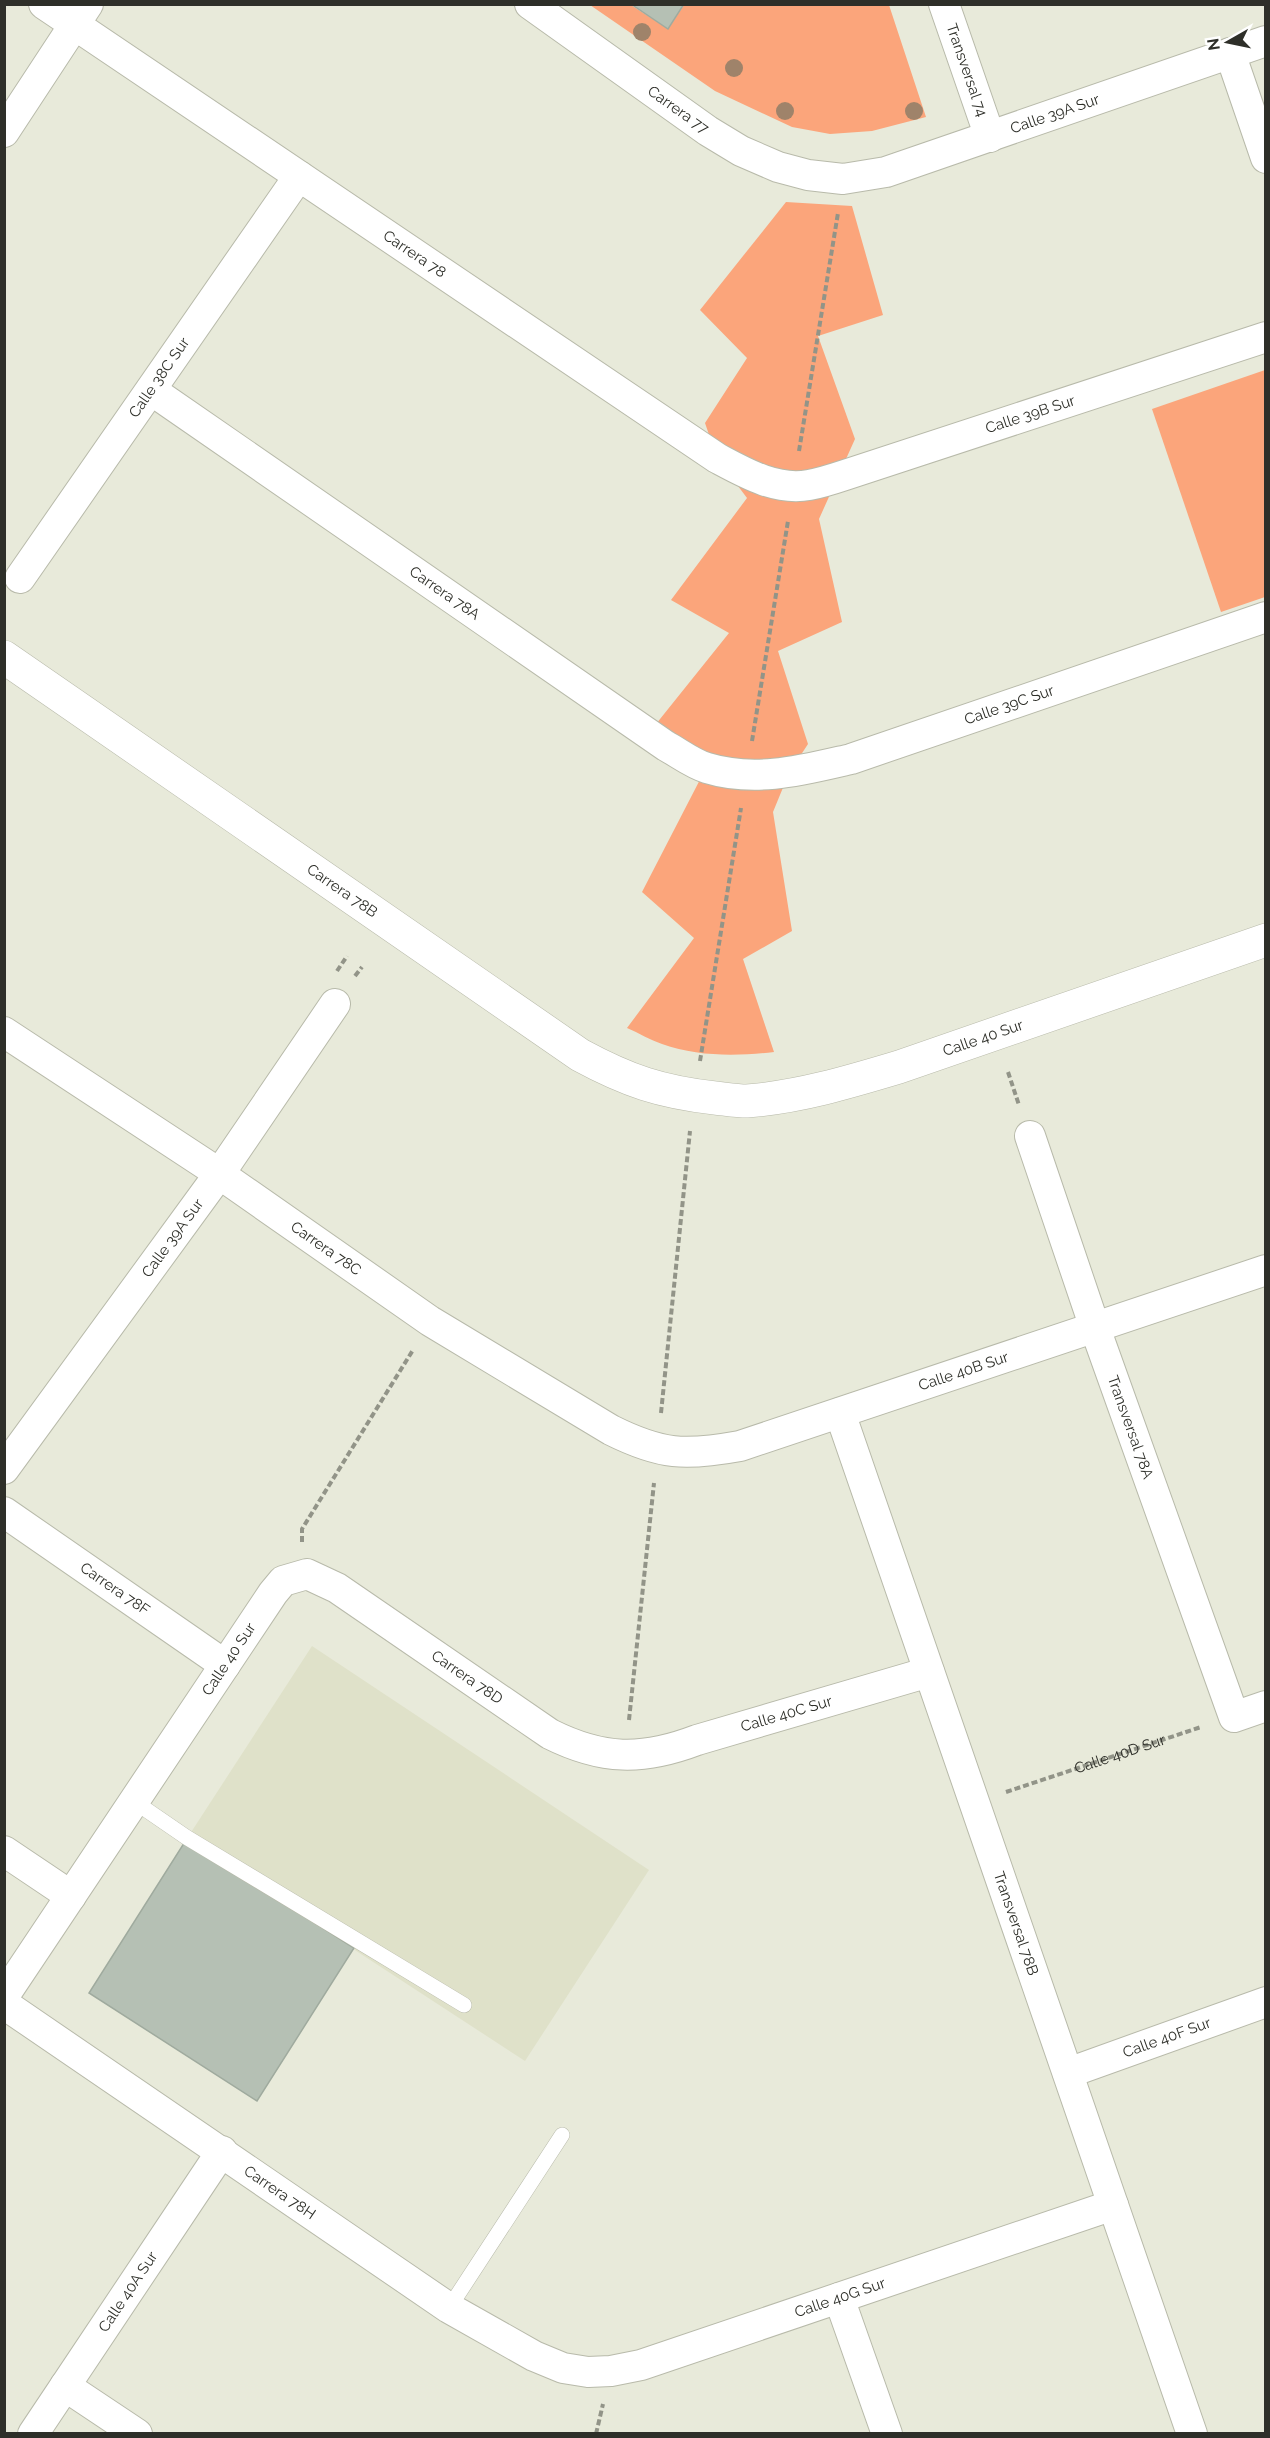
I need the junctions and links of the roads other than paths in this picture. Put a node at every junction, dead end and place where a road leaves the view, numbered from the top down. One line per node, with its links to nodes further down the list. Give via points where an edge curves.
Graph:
1 (45, 4): 4 (street, Carrera 78)
2 (530, 4): 11 (street, Carrera 77, via 741,152 778,167)
3 (944, 4): 8 (street, Transversal 74)
4 (81, 15): 7 (street); 10 (street, Carrera 78)
5 (1266, 41): 6 (street, Calle 39A Sur)
6 (1230, 53): 8 (street, Calle 39A Sur); 9 (street)
7 (4, 132)
8 (990, 137): 11 (street, Calle 39A Sur, via 886,172)
9 (1266, 158)
10 (299, 176): 13 (street, Calle 38C Sur); 14 (street, Carrera 78, via 717,458 748,475)
11 (843, 180)
12 (1266, 337): 14 (street, Calle 39B Sur, via 845,475)
13 (151, 390): 15 (street, Calle 38C Sur); 18 (street, Carrera 78A, via 666,746 706,768)
14 (793, 487)
15 (21, 578)
16 (1266, 616): 18 (street, Calle 39C Sur, via 850,759 789,773)
17 (4, 657): 22 (street, Carrera 78B, via 580,1055 636,1083)
18 (746, 775)
19 (1266, 940): 22 (street, Calle 40 Sur, via 839,1085 744,1101)
20 (335, 1004): 24 (street, Calle 39A Sur)
21 (4, 1032): 24 (street, Carrera 78C)
22 (694, 1095)
23 (1030, 1136): 26 (street, Transversal 78A)
24 (220, 1173): 28 (street, Carrera 78C, via 430,1321 611,1430); 29 (street, Calle 39A Sur)
25 (1266, 1270): 26 (street, Calle 40B Sur)
26 (1095, 1328): 27 (street, Calle 40B Sur); 34 (street, Transversal 78A, via 1234,1716)
27 (840, 1413): 28 (street, Calle 40B Sur, via 740,1446 700,1453); 33 (street, Transversal 78B)
28 (657, 1449)
29 (4, 1469)
30 (4, 1512): 32 (street, Carrera 78F)
31 (299, 1576): 32 (street, Calle 40 Sur, via 283,1581 273,1593); 35 (street, Carrera 78D, via 307,1574 337,1587 550,1734 601,1753)
32 (225, 1665): 36 (street, Calle 40 Sur)
33 (929, 1672): 35 (street, Calle 40C Sur); 43 (street, Transversal 78B)
34 (1266, 1706)
35 (645, 1755)
36 (135, 1802): 38 (street, Calle 40 Sur); 42 (lane)
37 (4, 1851): 38 (street)
38 (71, 1896): 39 (street, Calle 40 Sur)
39 (4, 1996)
40 (1266, 2002): 43 (street, Calle 40F Sur)
41 (4, 2004): 45 (street, Carrera 78H)
42 (464, 2005)
43 (1068, 2073): 46 (street, Transversal 78B)
44 (562, 2135): 48 (lane)
45 (222, 2151): 48 (street, Carrera 78H); 50 (street, Calle 40A Sur)
46 (1113, 2205): 47 (street, Calle 40G Sur); 54 (street, Transversal 78B)
47 (839, 2298): 49 (street, Calle 40G Sur, via 641,2365 588,2372); 53 (street)
48 (449, 2308): 49 (street, Carrera 78H)
49 (563, 2368)
50 (65, 2386): 51 (street, Calle 40A Sur); 52 (street)
51 (33, 2433)
52 (137, 2433)
53 (886, 2433)
54 (1192, 2433)

